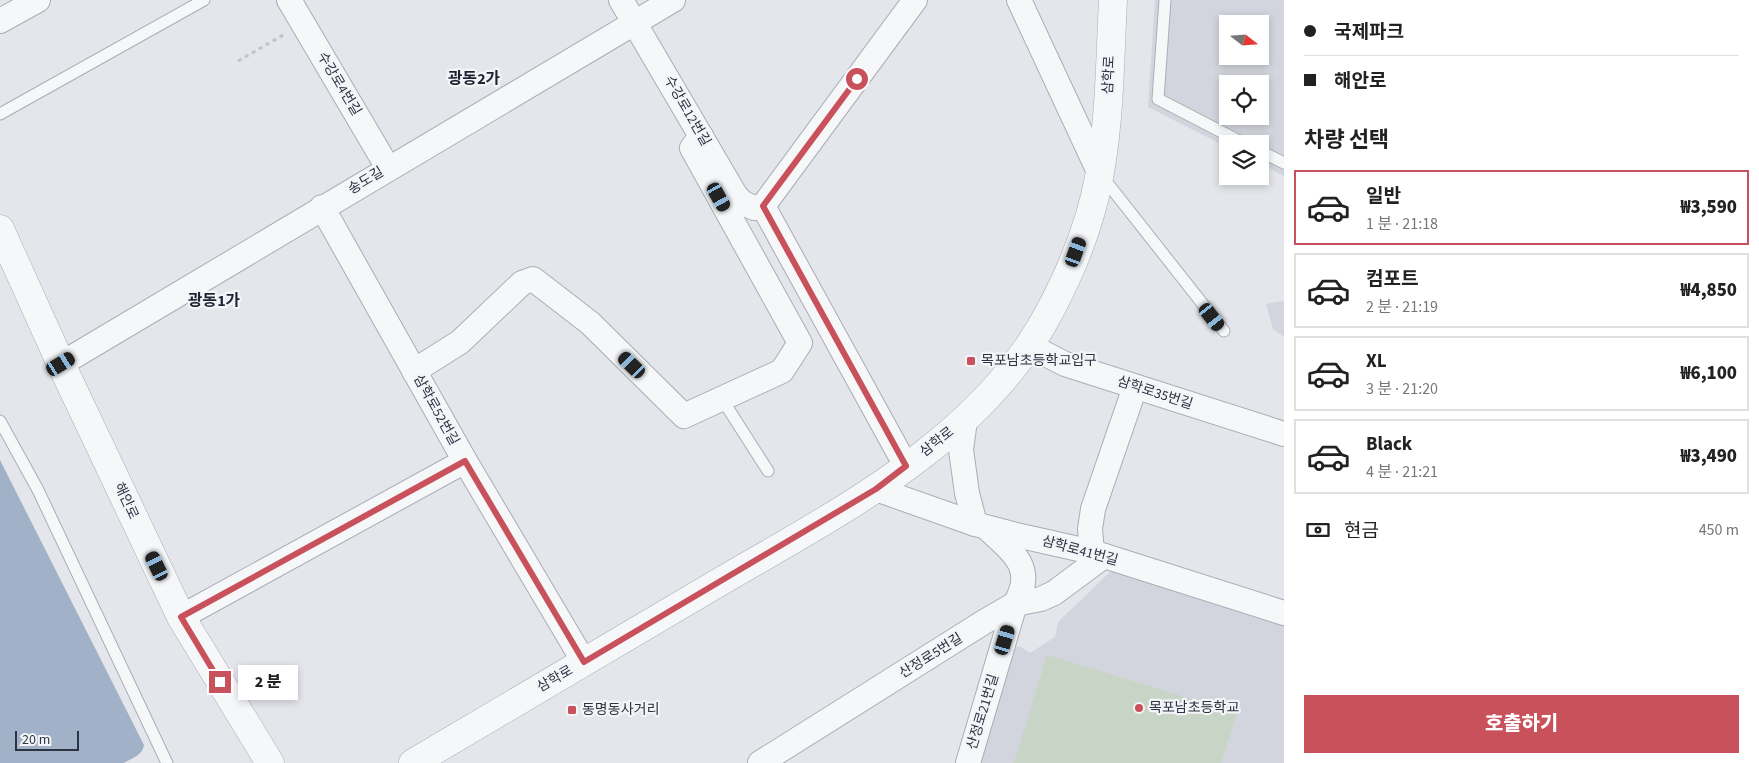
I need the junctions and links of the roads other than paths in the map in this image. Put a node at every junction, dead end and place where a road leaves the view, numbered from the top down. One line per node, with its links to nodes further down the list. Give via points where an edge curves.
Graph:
1 (38, 0): 10 (street)
2 (204, 0): 12 (lane)
3 (289, 0): 17 (street, 수강로4번길)
4 (621, 0): 11 (street, 수강로12번길)
5 (672, 0): 11 (street, 송도길)
6 (915, 0): 19 (street)
7 (1020, 0): 18 (street)
8 (1113, 0): 18 (street, 삼학로)
9 (1165, 0): 13 (lane, via 1158,100)
10 (0, 22)
11 (635, 22): 14 (street, 수강로12번길); 17 (street, 송도길)
12 (0, 114)
13 (1228, 135)
14 (701, 136): 19 (street, 수강로12번길, via 736,196 754,208); 27 (street, via 692,148 800,343 782,371)
15 (1269, 156): 16 (lane)
16 (1284, 163)
17 (388, 168): 20 (street, 송도길)
18 (1100, 174): 22 (lane); 23 (street, 삼학로, via 1088,221 1070,267)
19 (763, 206): 32 (street)
20 (322, 207): 24 (street, 송도길); 25 (street, 삼학로52번길)
21 (0, 229): 24 (street, 해안로)
22 (1224, 331)
23 (1030, 346): 26 (street, 삼학로35번길, via 1065,364); 28 (street, 삼학로, via 997,388)
24 (61, 364): 39 (street, 해안로)
25 (414, 371): 27 (street, via 460,342 522,283 533,279 590,323 684,416); 31 (street, 삼학로52번길)
26 (1135, 387): 30 (street, 삼학로35번길); 36 (street, via 1093,508 1090,529)
27 (722, 398): 33 (lane)
28 (965, 420): 32 (street, 삼학로); 35 (street, via 961,450 967,493)
29 (0, 421): 41 (lane, via 38,490)
30 (1284, 434)
31 (465, 461): 39 (street); 40 (street, 삼학로52번길)
32 (906, 466): 34 (street, 삼학로)
33 (768, 471)
34 (876, 489): 35 (street, 삼학로41번길); 40 (street, 삼학로)
35 (981, 526): 36 (street, 삼학로41번길); 37 (street, 산정로21번길, via 1011,550 1024,572 1024,585)
36 (1098, 554): 37 (street, 산정로5번길, via 1054,593); 38 (street, 삼학로41번길)
37 (1015, 604): 44 (street, 산정로5번길); 45 (street, 산정로21번길)
38 (1284, 612)
39 (181, 617): 42 (street, 해안로)
40 (584, 662): 43 (street, 삼학로)
41 (167, 763)
42 (270, 763)
43 (412, 763)
44 (760, 763)
45 (968, 763)

